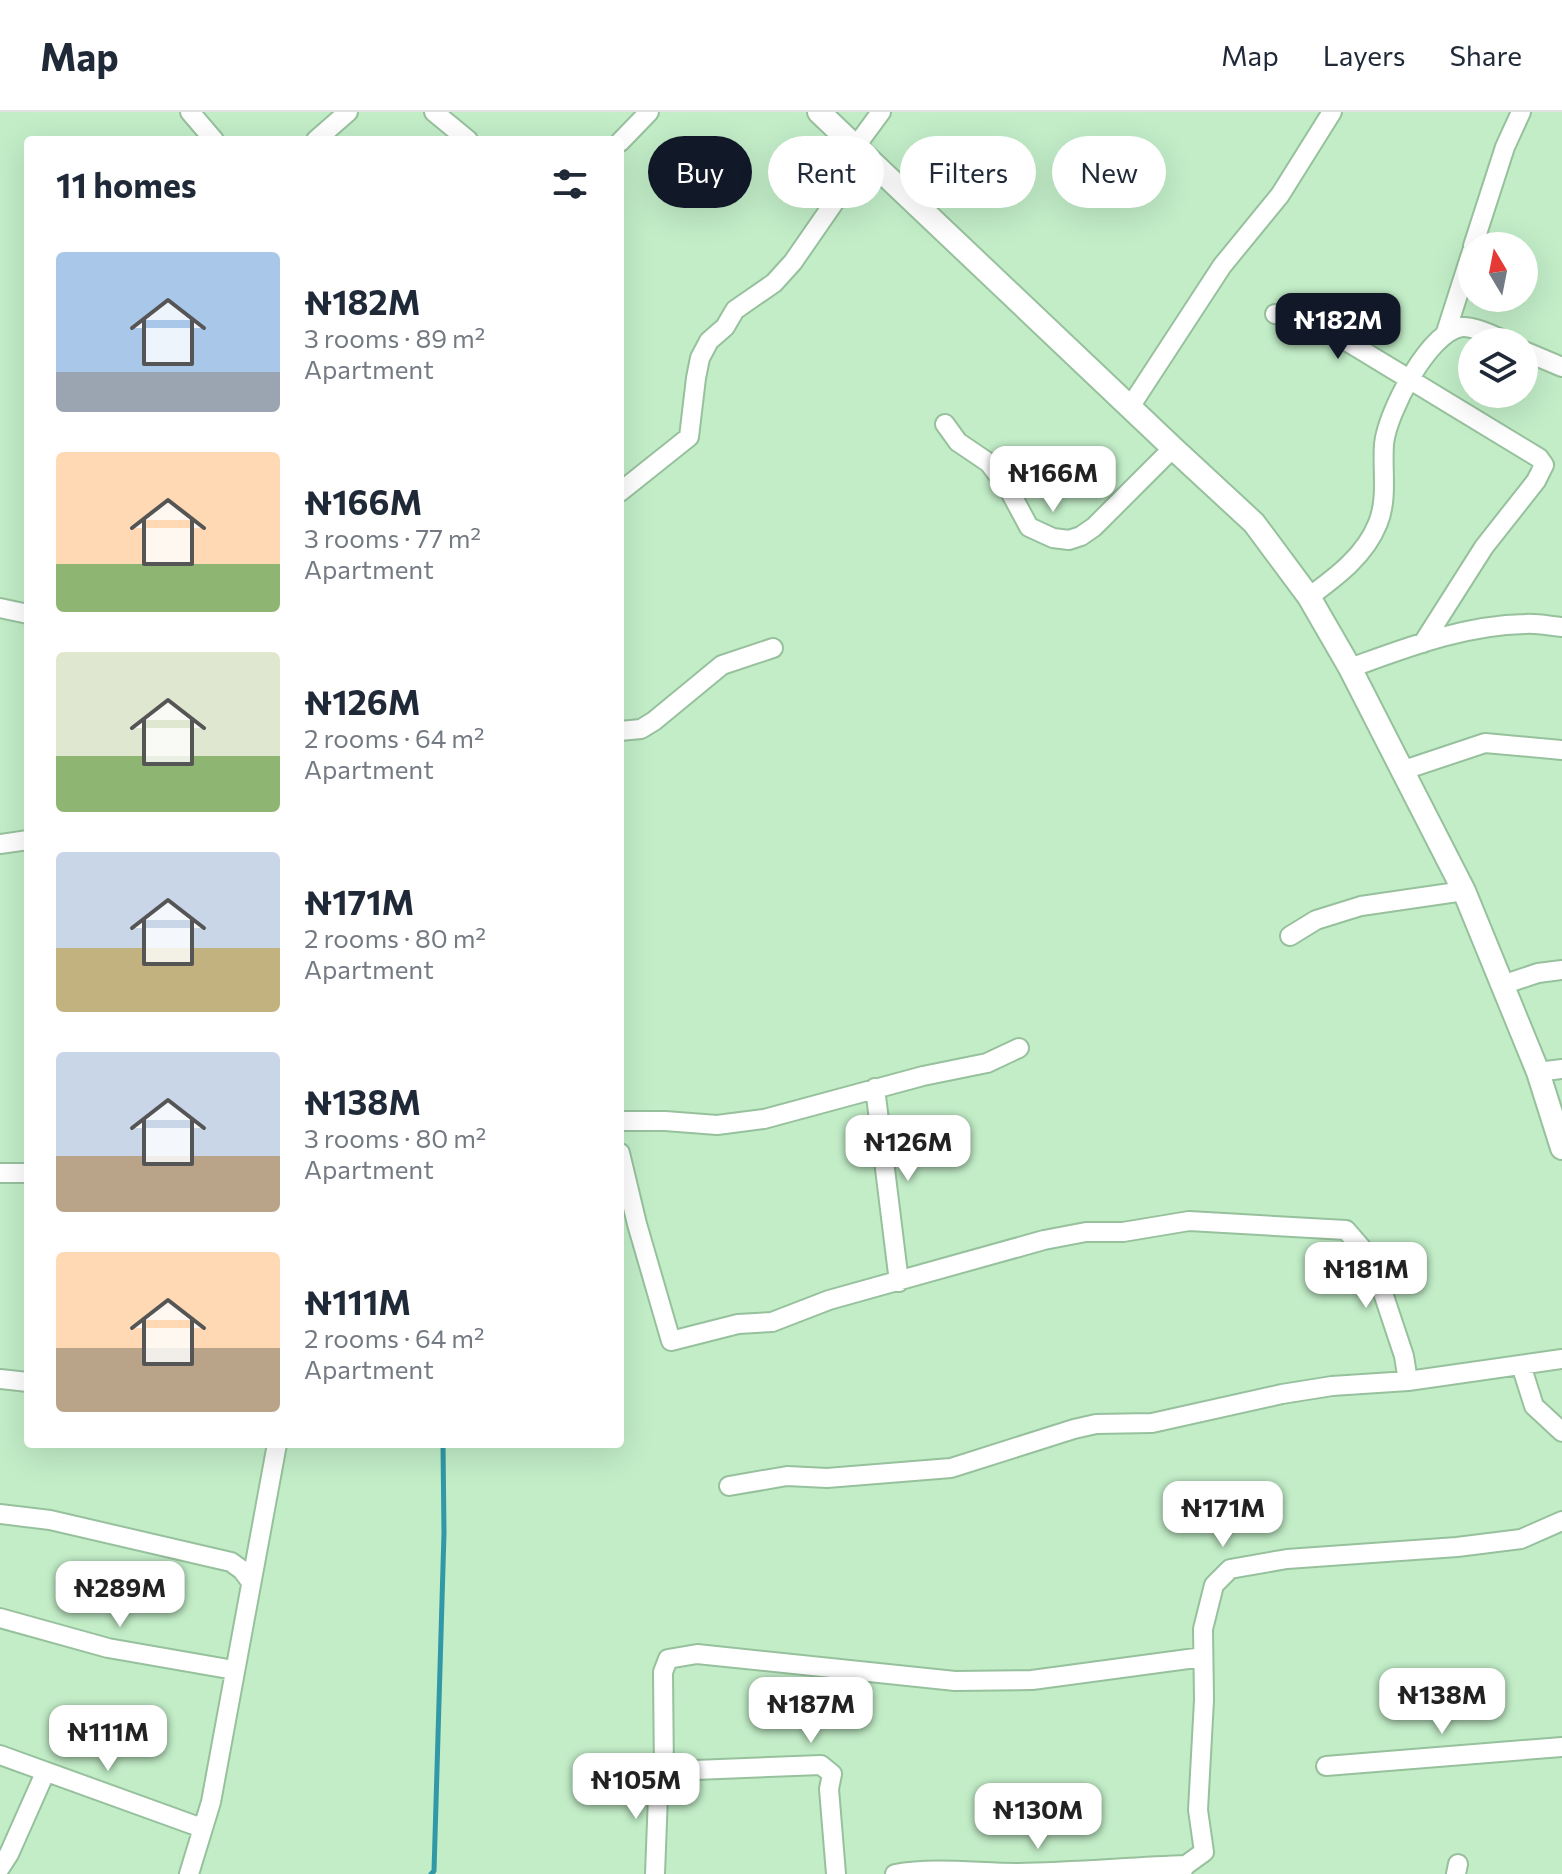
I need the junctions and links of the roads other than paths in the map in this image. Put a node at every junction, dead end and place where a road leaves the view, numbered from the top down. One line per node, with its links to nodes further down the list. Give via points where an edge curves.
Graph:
1 (190, 112): 9 (street)
2 (348, 112): 10 (street)
3 (434, 112): 11 (street)
4 (649, 112): 14 (street)
5 (819, 112): 12 (main road)
6 (881, 112): 13 (street)
7 (1332, 112): 25 (street)
8 (1521, 112): 17 (street)
9 (211, 136)
10 (321, 136)
11 (463, 136)
12 (845, 136)
13 (869, 136)
14 (624, 138)
15 (884, 172): 25 (main road)
16 (827, 208): 29 (street, via 793,262 774,283 735,310 709,341 700,358 689,437)
17 (1478, 232)
18 (1458, 295): 21 (street)
19 (1275, 314): 24 (street, via 1320,325)
20 (1458, 329): 21 (street)
21 (1446, 332): 24 (street)
22 (1538, 357): 23 (street)
23 (1562, 367)
24 (1410, 380): 28 (street); 30 (street, via 1388,424 1379,521 1354,560)
25 (1130, 407): 27 (main road)
26 (945, 424): 27 (street, via 958,442 989,463 1029,527 1069,540 1094,527)
27 (1173, 448): 30 (main road, via 1254,523)
28 (1553, 463): 34 (street, via 1484,547)
29 (624, 489)
30 (1309, 597): 36 (main road)
31 (0, 608): 32 (street)
32 (24, 613)
33 (1562, 627): 34 (street, via 1525,624)
34 (1423, 643): 36 (street)
35 (773, 648): 37 (street, via 722,665 654,721)
36 (1350, 668): 39 (main road)
37 (624, 731)
38 (1562, 750): 39 (street, via 1485,743)
39 (1404, 770): 42 (main road)
40 (24, 841): 41 (street)
41 (0, 844)
42 (1464, 891): 43 (street, via 1361,906 1316,920); 45 (main road)
43 (1290, 936)
44 (1562, 970): 45 (street)
45 (1502, 985): 48 (main road)
46 (1019, 1048): 49 (street, via 987,1063)
47 (1562, 1069): 48 (street)
48 (1538, 1072): 51 (main road)
49 (875, 1088): 50 (street, via 764,1119 717,1125); 55 (street)
50 (624, 1121)
51 (1562, 1148)
52 (624, 1170): 55 (street, via 671,1341 738,1324 772,1322)
53 (0, 1173): 54 (street)
54 (24, 1173)
55 (899, 1282): 59 (street, via 1086,1232 1189,1221 1346,1230 1372,1260)
56 (1562, 1359): 57 (street)
57 (1521, 1365): 59 (street); 61 (street, via 1534,1406)
58 (0, 1379): 60 (street)
59 (1408, 1381): 63 (street, via 1282,1394 1152,1423 1096,1424 951,1468 767,1478)
60 (24, 1382)
61 (1562, 1432)
62 (272, 1448): 66 (street)
63 (729, 1486)
64 (0, 1514): 66 (street, via 50,1520 231,1562)
65 (1562, 1521): 68 (street, via 1521,1539 1287,1559 1230,1569 1214,1585 1203,1629)
66 (251, 1582): 69 (street)
67 (0, 1618): 69 (street, via 108,1648)
68 (1203, 1657): 74 (street, via 1032,1680 970,1681 697,1654 668,1659 663,1672); 77 (street, via 1198,1810 1204,1852)
69 (234, 1670): 75 (street)
70 (1562, 1747): 72 (street)
71 (0, 1755): 73 (street)
72 (1326, 1766)
73 (45, 1773): 75 (street); 76 (street)
74 (664, 1777): 80 (street, via 658,1795); 81 (street, via 695,1770 821,1765 832,1774)
75 (202, 1828): 79 (street)
76 (0, 1868)
77 (1183, 1869): 78 (street)
78 (1046, 1873): 82 (street)
79 (189, 1874)
80 (655, 1874)
81 (836, 1874)
82 (895, 1874)

